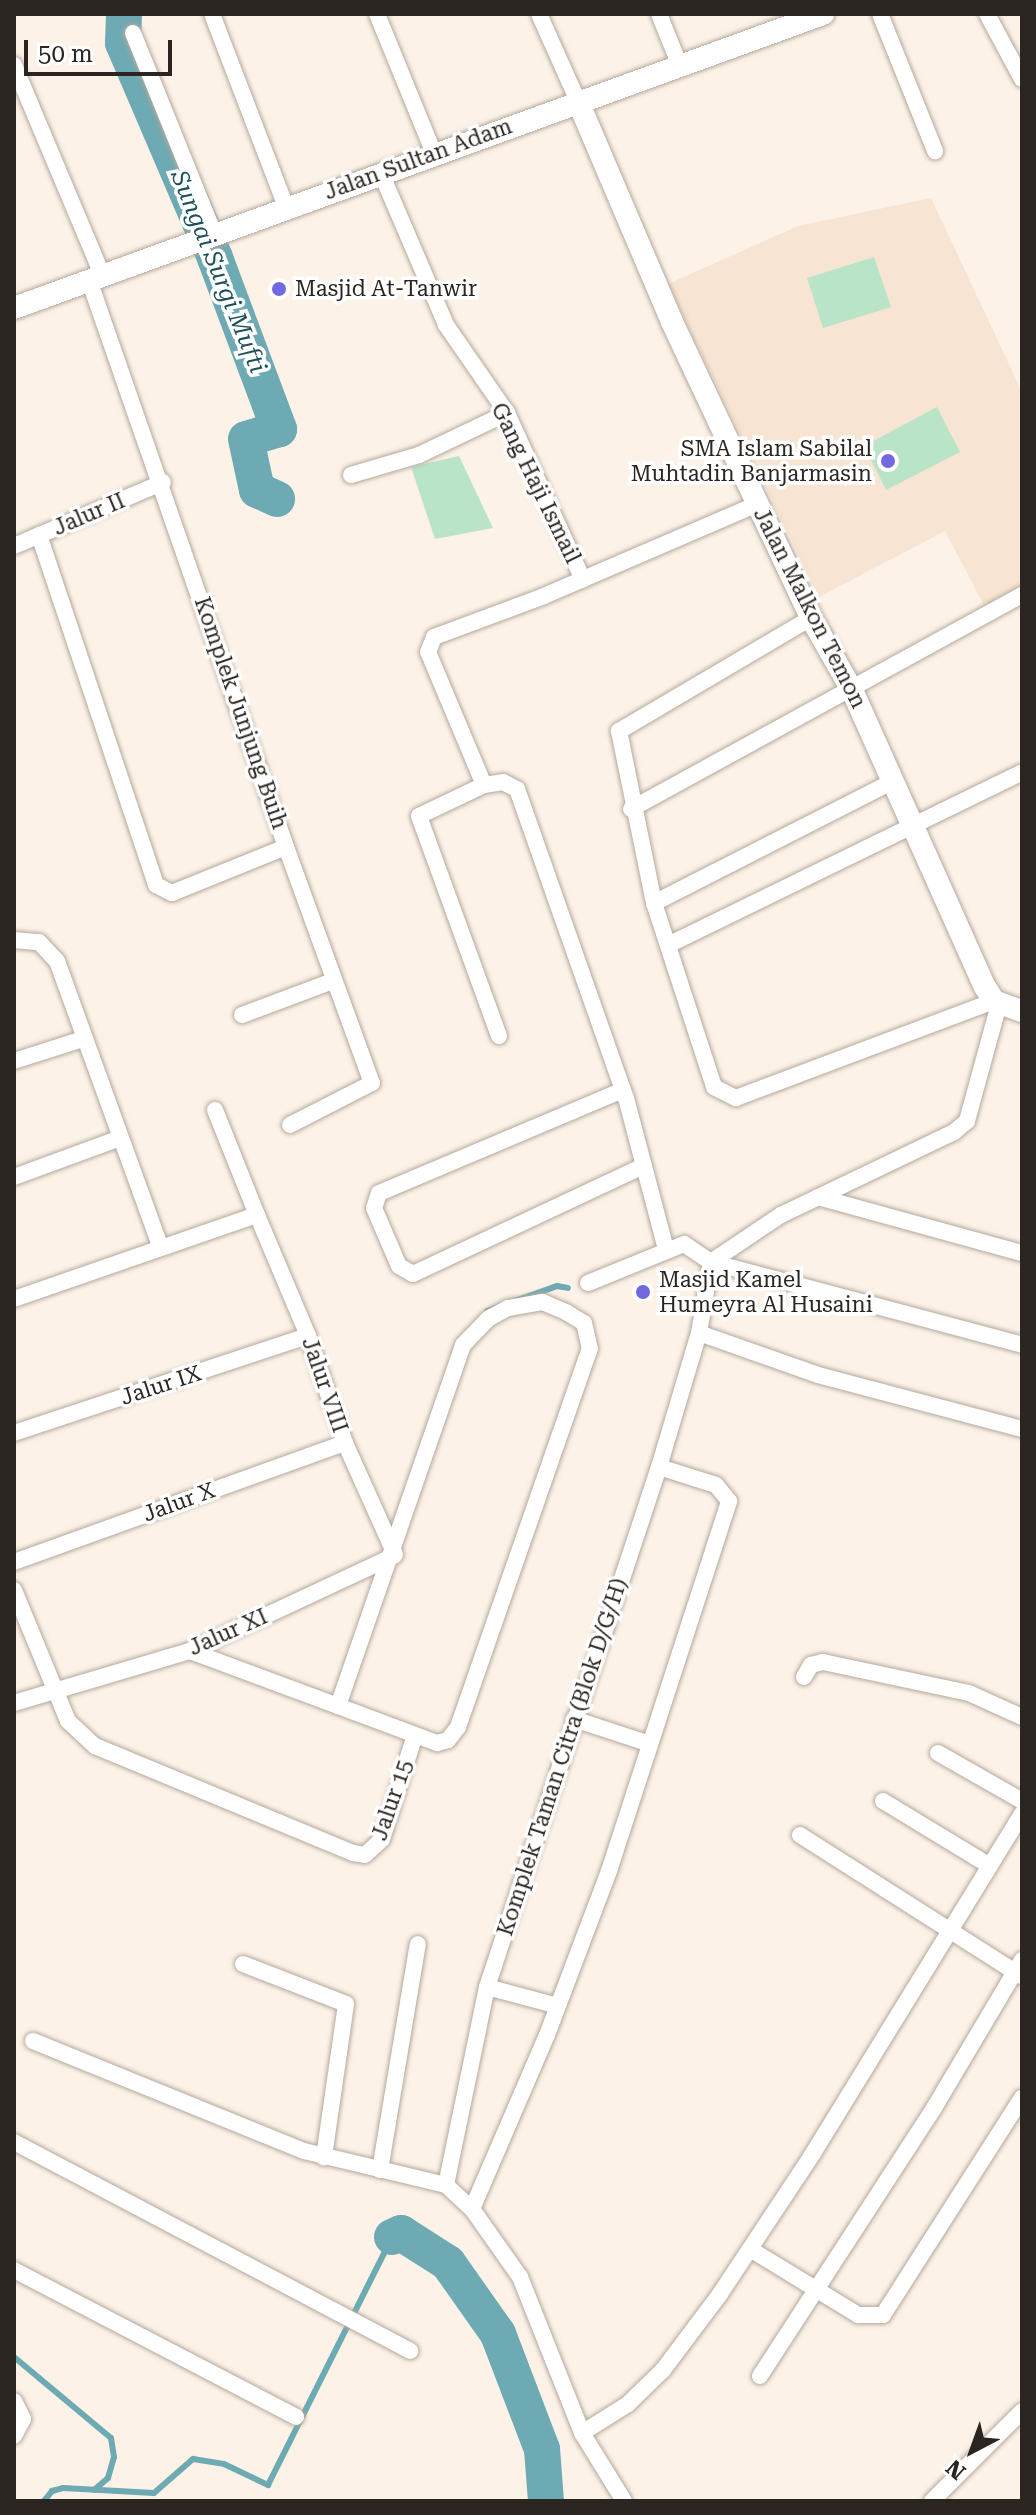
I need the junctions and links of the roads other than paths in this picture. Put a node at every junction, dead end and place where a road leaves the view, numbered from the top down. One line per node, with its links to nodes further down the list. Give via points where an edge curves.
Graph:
1 (212, 14): 16 (street)
2 (377, 14): 14 (street)
3 (539, 14): 12 (street)
4 (659, 14): 10 (street)
5 (823, 14): 10 (street, Jalan Sultan Adam)
6 (880, 14): 13 (street)
7 (987, 14): 11 (street)
8 (133, 33): 17 (street)
9 (14, 65): 18 (street, Komplek Junjung Buih)
10 (680, 66): 12 (street, Jalan Sultan Adam)
11 (1022, 79)
12 (577, 99): 14 (street, Jalan Sultan Adam); 23 (street, Jalan Malkon Temon, via 672,322)
13 (935, 151)
14 (434, 154): 15 (street, Jalan Sultan Adam)
15 (381, 173): 16 (street, Jalan Sultan Adam); 20 (street, Gang Haji Ismail, via 446,325)
16 (286, 207): 17 (street, Jalan Sultan Adam)
17 (206, 236): 18 (street, Jalan Sultan Adam)
18 (96, 277): 19 (street, Jalan Sultan Adam); 22 (street, Komplek Junjung Buih)
19 (14, 308)
20 (507, 413): 21 (street, via 419,455); 26 (street, Gang Haji Ismail)
21 (351, 475)
22 (163, 482): 24 (street, Jalur II); 35 (street, Komplek Junjung Buih)
23 (758, 504): 26 (street); 28 (street, Jalan Malkon Temon)
24 (39, 535): 25 (street, Jalur II); 35 (street, Komplek Junjung Buih, via 156,885 172,893)
25 (14, 546)
26 (583, 580): 32 (street, via 429,644)
27 (1022, 595): 29 (street)
28 (811, 618): 29 (street, Jalan Malkon Temon); 33 (street, via 619,731)
29 (852, 690): 31 (street, Jalan Malkon Temon); 33 (street)
30 (1022, 772): 34 (street)
31 (893, 781): 34 (street, Jalan Malkon Temon); 36 (street)
32 (484, 785): 43 (street, via 419,816); 46 (street, via 503,782 517,789)
33 (631, 809): 36 (street)
34 (915, 825): 38 (street); 40 (street, Jalan Malkon Temon)
35 (286, 847): 39 (street)
36 (654, 903): 38 (street)
37 (14, 939): 44 (street, via 50,949)
38 (668, 945): 40 (street, via 714,1087 729,1098)
39 (333, 981): 42 (street); 48 (street, via 372,1083)
40 (997, 1002): 41 (street); 52 (street, via 967,1121)
41 (1022, 1011)
42 (242, 1015)
43 (499, 1036)
44 (83, 1039): 45 (street); 49 (street)
45 (14, 1061)
46 (623, 1090): 50 (street); 50 (street, via 379,1193 374,1208 399,1266 413,1274)
47 (215, 1110): 53 (street, Jalur VIII)
48 (290, 1125)
49 (118, 1139): 51 (street); 54 (street)
50 (644, 1166): 55 (street)
51 (14, 1177)
52 (818, 1197): 56 (street); 57 (street)
53 (257, 1215): 54 (street); 61 (street, Jalur VIII)
54 (161, 1248): 59 (street)
55 (666, 1249): 57 (street, via 684,1244); 58 (street)
56 (1022, 1253)
57 (711, 1262): 60 (street, Komplek Taman Citra (Blok D/G/H)); 62 (street)
58 (588, 1283)
59 (14, 1299)
60 (699, 1333): 63 (street, via 818,1375); 66 (street, Komplek Taman Citra (Blok D/G/H))
61 (308, 1336): 64 (street, Jalur IX); 65 (street, Jalur VIII)
62 (1022, 1345)
63 (1022, 1429)
64 (14, 1433)
65 (345, 1443): 67 (street, Jalur VIII); 68 (street, Jalur X)
66 (659, 1467): 76 (street, Komplek Taman Citra (Blok D/G/H)); 78 (street, via 716,1485 729,1501)
67 (395, 1555): 70 (street, Jalur XI); 74 (street); 77 (street, Jalur 15, via 443,1394 463,1345 475,1330 508,1308 542,1302 584,1323 590,1349 458,1727 448,1740 437,1743)
68 (14, 1562)
69 (14, 1590): 72 (street)
70 (190, 1651): 72 (street, Jalur XI); 74 (street)
71 (804, 1677): 75 (street, via 811,1665 823,1662 969,1693)
72 (54, 1690): 73 (street, Jalur XI); 77 (street, Jalur 15, via 68,1721 95,1746 365,1855 382,1839)
73 (14, 1703)
74 (338, 1706): 77 (street)
75 (1022, 1717)
76 (574, 1719): 78 (street); 89 (street, Komplek Taman Citra (Blok D/G/H))
77 (415, 1735)
78 (650, 1744): 90 (street)
79 (938, 1753): 81 (street)
80 (883, 1801): 84 (street)
81 (1022, 1801)
82 (1022, 1813): 84 (street)
83 (800, 1835): 85 (street)
84 (990, 1866): 85 (street)
85 (951, 1932): 88 (street); 98 (street)
86 (418, 1944): 95 (street)
87 (243, 1964): 94 (street, via 346,2004)
88 (1019, 1970): 100 (street)
89 (487, 1987): 90 (street); 96 (street, Komplek Taman Citra (Blok D/G/H))
90 (558, 2006): 97 (street)
91 (33, 2041): 94 (street, via 144,2090)
92 (1022, 2098): 100 (street, via 883,2315 858,2315)
93 (14, 2142): 101 (street)
94 (324, 2157): 95 (street)
95 (380, 2170): 96 (street)
96 (453, 2191): 97 (street)
97 (476, 2201): 106 (street, via 520,2277)
98 (750, 2249): 100 (street); 106 (street, via 663,2370 628,2404)
99 (14, 2270): 105 (street)
100 (816, 2290): 102 (street)
101 (410, 2351)
102 (760, 2376)
103 (14, 2401): 107 (street, via 23,2419)
104 (1022, 2411): 109 (street)
105 (296, 2417)
106 (582, 2433): 108 (street)
107 (14, 2436)
108 (624, 2501)
109 (932, 2501)

